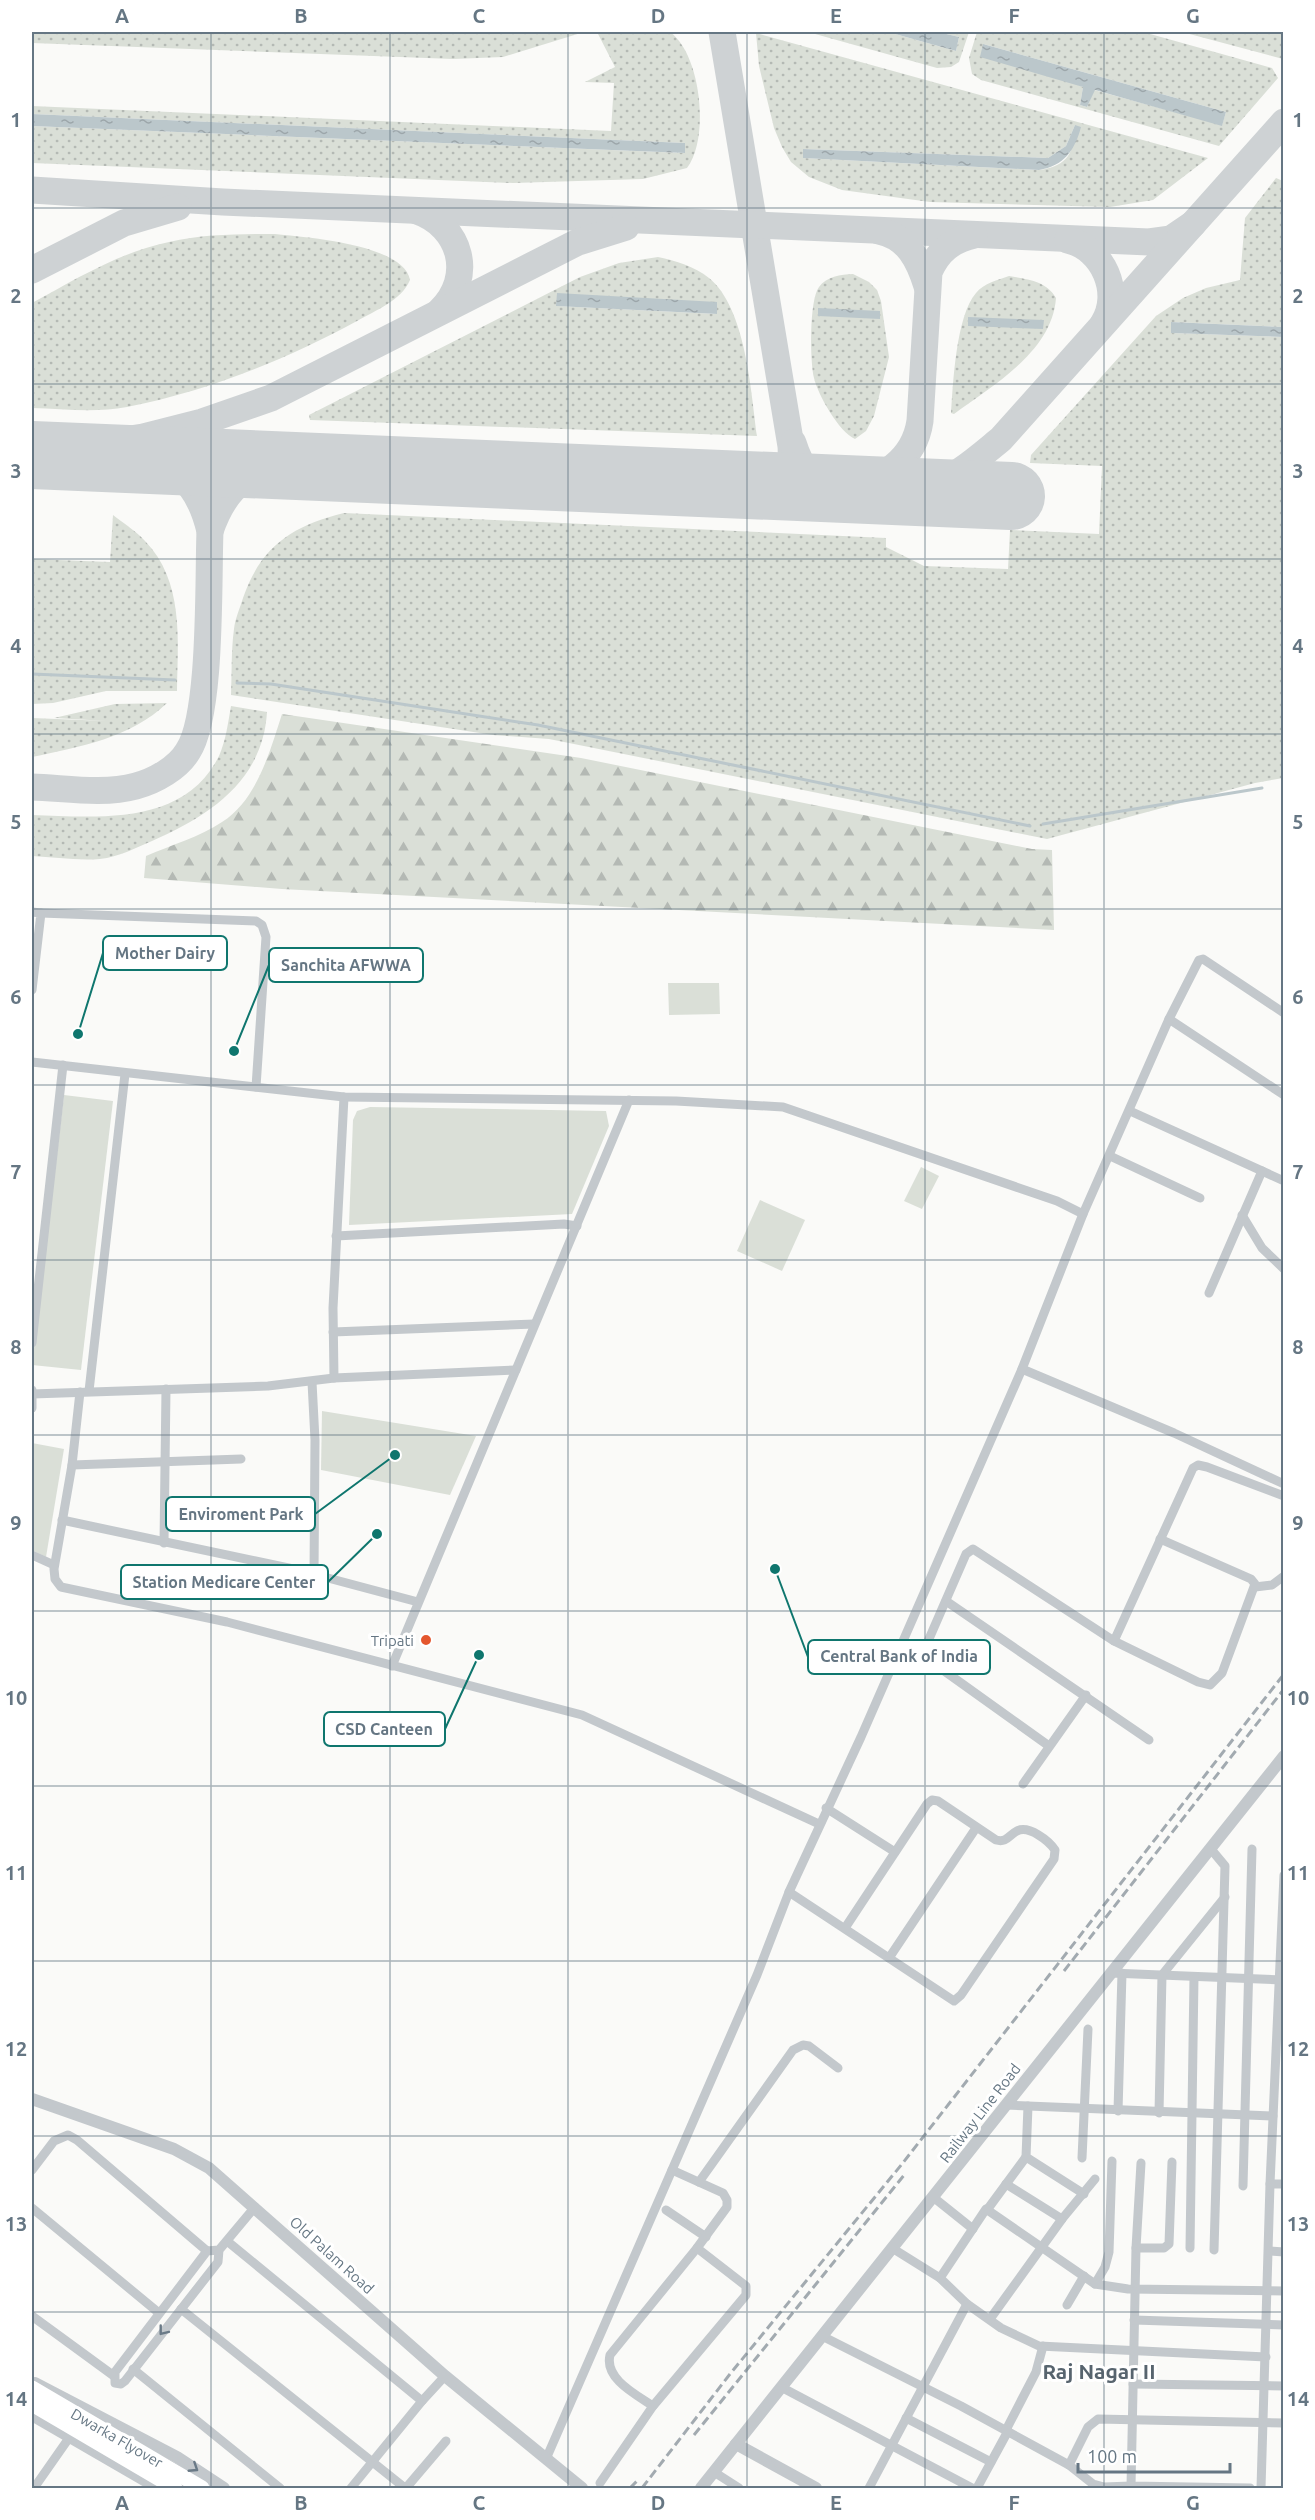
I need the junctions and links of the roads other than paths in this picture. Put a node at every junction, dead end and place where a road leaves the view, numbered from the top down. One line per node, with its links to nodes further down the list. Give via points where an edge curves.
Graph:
1 (36, 912): 2 (street); 8 (street, via 256,921 262,925 266,937)
2 (32, 990)
3 (1284, 1013): 4 (street, via 1201,958)
4 (1169, 1019): 9 (street); 12 (street)
5 (32, 1062): 6 (street)
6 (63, 1065): 7 (street); 23 (street)
7 (125, 1074): 8 (street); 33 (street)
8 (256, 1087): 10 (street)
9 (1284, 1095)
10 (344, 1096): 11 (street); 20 (street)
11 (629, 1100): 17 (street, via 789,1109 1057,1201); 19 (street)
12 (1130, 1111): 13 (street); 14 (street)
13 (1110, 1156): 16 (street); 17 (street)
14 (1262, 1171): 15 (street); 18 (street)
15 (1284, 1181)
16 (1200, 1198)
17 (1083, 1214): 27 (street)
18 (1242, 1215): 21 (street, via 1262,1248); 22 (street)
19 (577, 1226): 20 (street); 24 (street)
20 (336, 1236): 25 (street)
21 (1284, 1269)
22 (1209, 1293)
23 (34, 1297): 26 (street)
24 (534, 1324): 25 (street); 28 (street)
25 (333, 1332): 29 (street)
26 (32, 1343)
27 (1022, 1369): 38 (street); 51 (street)
28 (516, 1370): 29 (street); 49 (street)
29 (334, 1378): 30 (street)
30 (312, 1382): 31 (street); 45 (street)
31 (166, 1389): 33 (street); 36 (street)
32 (32, 1392): 33 (street); 34 (street)
33 (84, 1392): 37 (street)
34 (32, 1408)
35 (241, 1459): 36 (street)
36 (167, 1461): 37 (street); 42 (street)
37 (72, 1465): 40 (street)
38 (1284, 1484)
39 (1284, 1496): 41 (street, via 1195,1466)
40 (62, 1520): 42 (street); 44 (street)
41 (1160, 1539): 47 (street, via 1251,1579); 50 (street)
42 (164, 1543): 45 (street)
43 (32, 1555): 44 (street)
44 (54, 1565): 53 (street, via 58,1584 67,1589 227,1622)
45 (314, 1575): 49 (street)
46 (1284, 1576): 47 (street, via 1272,1585)
47 (1255, 1587): 50 (street, via 1222,1672 1210,1684 1198,1682)
48 (946, 1601): 50 (street, via 966,1554 973,1549); 52 (street); 54 (street)
49 (418, 1602): 53 (street)
50 (1114, 1641)
51 (899, 1645): 52 (street); 60 (street)
52 (922, 1655): 56 (street)
53 (392, 1666): 61 (street, via 582,1715)
54 (1086, 1695): 55 (street); 56 (street)
55 (1149, 1740)
56 (1049, 1746): 59 (street)
57 (1284, 1756): 58 (street, Railway Line Road)
58 (1278, 1771): 63 (street, Railway Line Road)
59 (1023, 1784)
60 (826, 1808): 61 (street); 65 (street)
61 (819, 1824): 67 (street)
62 (976, 1828): 65 (street, via 932,1800); 70 (street); 70 (street, via 1002,1841 1017,1831 1030,1831 1051,1845 1056,1853 1054,1859 956,2000 947,1999)
63 (1210, 1848): 68 (street, via 1224,1861); 71 (street, Railway Line Road)
64 (1252, 1849): 75 (street)
65 (895, 1852): 69 (street)
66 (1284, 1875): 76 (street)
67 (789, 1892): 69 (street); 95 (street)
68 (1225, 1897): 72 (street); 74 (street)
69 (845, 1928): 70 (street)
70 (889, 1958)
71 (1116, 1973): 72 (street); 80 (street, Railway Line Road); 83 (street)
72 (1162, 1975): 73 (street); 84 (street)
73 (1194, 1977): 74 (street); 85 (street)
74 (1222, 1978): 75 (street); 86 (street)
75 (1249, 1979): 76 (street); 87 (street)
76 (1281, 1979): 88 (street)
77 (1088, 2029): 82 (street)
78 (838, 2068): 97 (street, via 809,2046 793,2050)
79 (32, 2099): 104 (street, Old Palam Road, via 174,2149 209,2168)
80 (1006, 2105): 81 (street); 103 (street, Railway Line Road)
81 (1028, 2106): 82 (street); 89 (street)
82 (1084, 2109): 83 (street); 90 (street)
83 (1118, 2111): 84 (street)
84 (1159, 2113): 85 (street)
85 (1191, 2114): 86 (street); 116 (street)
86 (1216, 2115): 87 (street); 118 (street)
87 (1245, 2116): 88 (street); 101 (street)
88 (1273, 2116): 99 (street)
89 (1026, 2157): 98 (street); 102 (street)
90 (1082, 2158)
91 (1112, 2161): 124 (street, via 1109,2252)
92 (1172, 2162): 115 (street, via 1169,2244 1164,2248)
93 (1141, 2163): 115 (street)
94 (32, 2170): 119 (street, via 54,2141 68,2135)
95 (672, 2170): 97 (street); 164 (street)
96 (1095, 2179): 102 (street)
97 (699, 2182): 110 (street, via 723,2193 727,2200 727,2209)
98 (1006, 2184): 107 (street); 108 (street)
99 (1270, 2184): 100 (street); 120 (street)
100 (1284, 2184)
101 (1243, 2186)
102 (1083, 2194): 108 (street)
103 (933, 2197): 109 (street); 114 (street, Railway Line Road)
104 (255, 2207): 111 (street); 143 (street, Old Palam Road)
105 (32, 2208): 131 (street)
106 (666, 2210): 110 (street)
107 (987, 2210): 109 (street); 112 (street)
108 (1062, 2219): 112 (street)
109 (973, 2229): 123 (street)
110 (706, 2237): 113 (street)
111 (227, 2241): 117 (street); 151 (street)
112 (1042, 2247): 122 (street); 133 (street)
113 (697, 2248): 153 (street, via 610,2358 609,2368 614,2375); 153 (street, via 746,2286 747,2291)
114 (892, 2248): 123 (street); 137 (street, Railway Line Road)
115 (1136, 2248): 125 (street)
116 (1190, 2248)
117 (219, 2250): 119 (street); 130 (street, via 218,2262)
118 (1214, 2250)
119 (207, 2251): 131 (street)
120 (1269, 2251): 121 (street); 126 (street)
121 (1284, 2252)
122 (1084, 2276): 124 (street); 129 (street)
123 (940, 2278): 128 (street)
124 (1095, 2284): 125 (street)
125 (1135, 2289): 126 (street); 134 (street)
126 (1269, 2291): 127 (street); 135 (street)
127 (1284, 2291)
128 (967, 2304): 133 (street); 148 (street)
129 (1067, 2305)
130 (181, 2309): 141 (street, one-way to 141); 165 (street)
131 (159, 2313): 142 (street)
132 (32, 2316): 142 (street)
133 (990, 2319): 138 (street, via 1027,2342)
134 (1134, 2320): 135 (street); 139 (street)
135 (1267, 2325): 136 (street); 140 (street)
136 (1284, 2325)
137 (822, 2336): 148 (street); 149 (street, Railway Line Road)
138 (1043, 2346): 139 (street); 159 (street, via 1036,2372)
139 (1134, 2352): 140 (street); 145 (street)
140 (1266, 2357): 146 (street)
141 (133, 2369): 142 (street, via 121,2384 115,2383); 176 (street)
142 (114, 2376)
143 (445, 2376): 151 (street); 164 (street, Old Palam Road)
144 (32, 2381): 175 (street, one-way to 175, via 177,2457)
145 (1133, 2384): 146 (street); 156 (street)
146 (1265, 2385): 147 (street); 157 (street)
147 (1284, 2385)
148 (923, 2386): 155 (street); 159 (street)
149 (781, 2387): 162 (street, Railway Line Road); 163 (street)
150 (32, 2388): 174 (main road, Dwarka Flyover)
151 (422, 2401): 165 (street)
152 (32, 2404): 173 (main road, Dwarka Flyover)
153 (653, 2406): 169 (street)
154 (32, 2415): 160 (street)
155 (906, 2418): 163 (street); 166 (street)
156 (1133, 2419): 157 (street); 167 (street, via 1094,2421); 170 (street)
157 (1263, 2423): 158 (street); 187 (street)
158 (1284, 2423)
159 (1007, 2431): 166 (street); 167 (street)
160 (69, 2438): 171 (street); 172 (street)
161 (446, 2441): 178 (street)
162 (736, 2444): 168 (street, Railway Line Road); 182 (street)
163 (891, 2447): 183 (street); 184 (street)
164 (546, 2459): 179 (street, Old Palam Road)
165 (373, 2461): 177 (street); 178 (street)
166 (991, 2462): 185 (street)
167 (1069, 2465): 170 (street, via 1098,2486)
168 (714, 2472): 180 (street, Railway Line Road); 181 (street)
169 (600, 2483)
170 (1131, 2487): 186 (street)
171 (34, 2488)
172 (158, 2488)
173 (175, 2488)
174 (202, 2488)
175 (224, 2488)
176 (280, 2488)
177 (351, 2488)
178 (406, 2488)
179 (582, 2488)
180 (701, 2488)
181 (739, 2488)
182 (816, 2488)
183 (868, 2488)
184 (972, 2488)
185 (977, 2488)
186 (1250, 2488)
187 (1261, 2488)

